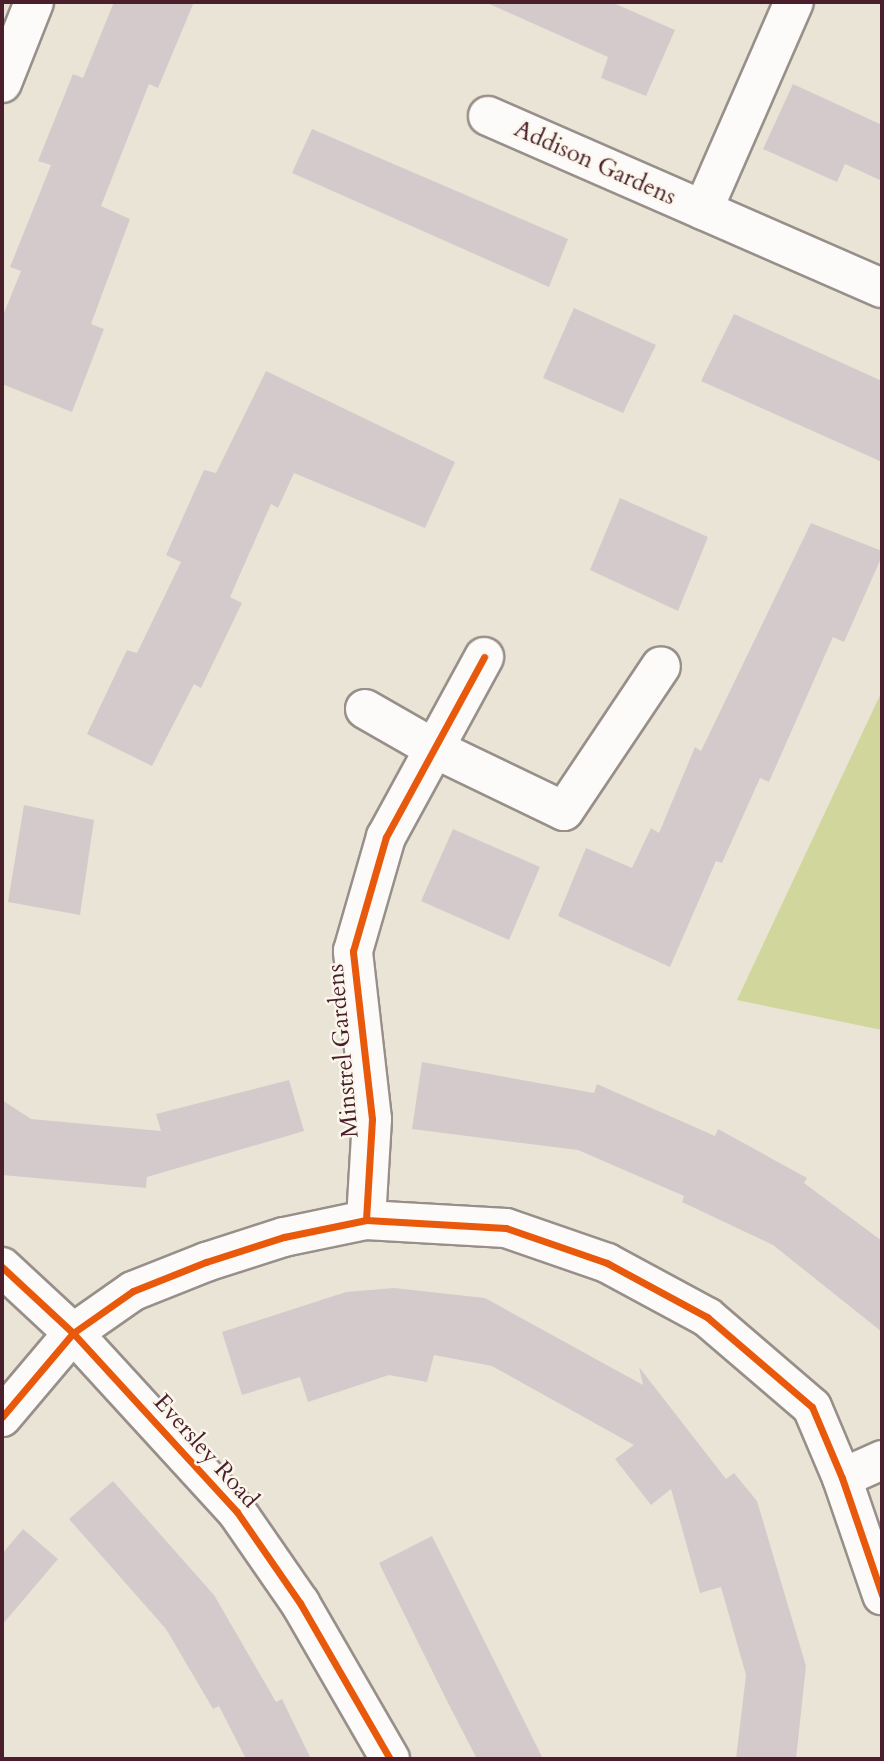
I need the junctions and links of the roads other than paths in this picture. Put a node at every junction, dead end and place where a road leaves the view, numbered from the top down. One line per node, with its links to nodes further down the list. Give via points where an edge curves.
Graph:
1 (34, 2): 3 (street)
2 (794, 2): 5 (street, Addison Gardens)
3 (2, 83)
4 (488, 116): 5 (street, Addison Gardens)
5 (703, 210): 6 (street, Addison Gardens)
6 (882, 288)
7 (484, 656): 10 (street, Minstrel Gardens)
8 (661, 666): 10 (street, via 564,811)
9 (365, 709): 10 (street)
10 (433, 748): 11 (street, Minstrel Gardens, via 386,837 353,951 372,1119)
11 (366, 1220): 13 (street, via 284,1237 206,1262 133,1291); 16 (street, via 506,1228 607,1262 708,1317 812,1407)
12 (2, 1267): 13 (street, Eversley Road)
13 (73, 1333): 14 (street); 18 (street, Eversley Road, via 237,1512 300,1603)
14 (2, 1417)
15 (882, 1460): 16 (street)
16 (842, 1478): 17 (street)
17 (882, 1595)
18 (390, 1759)

